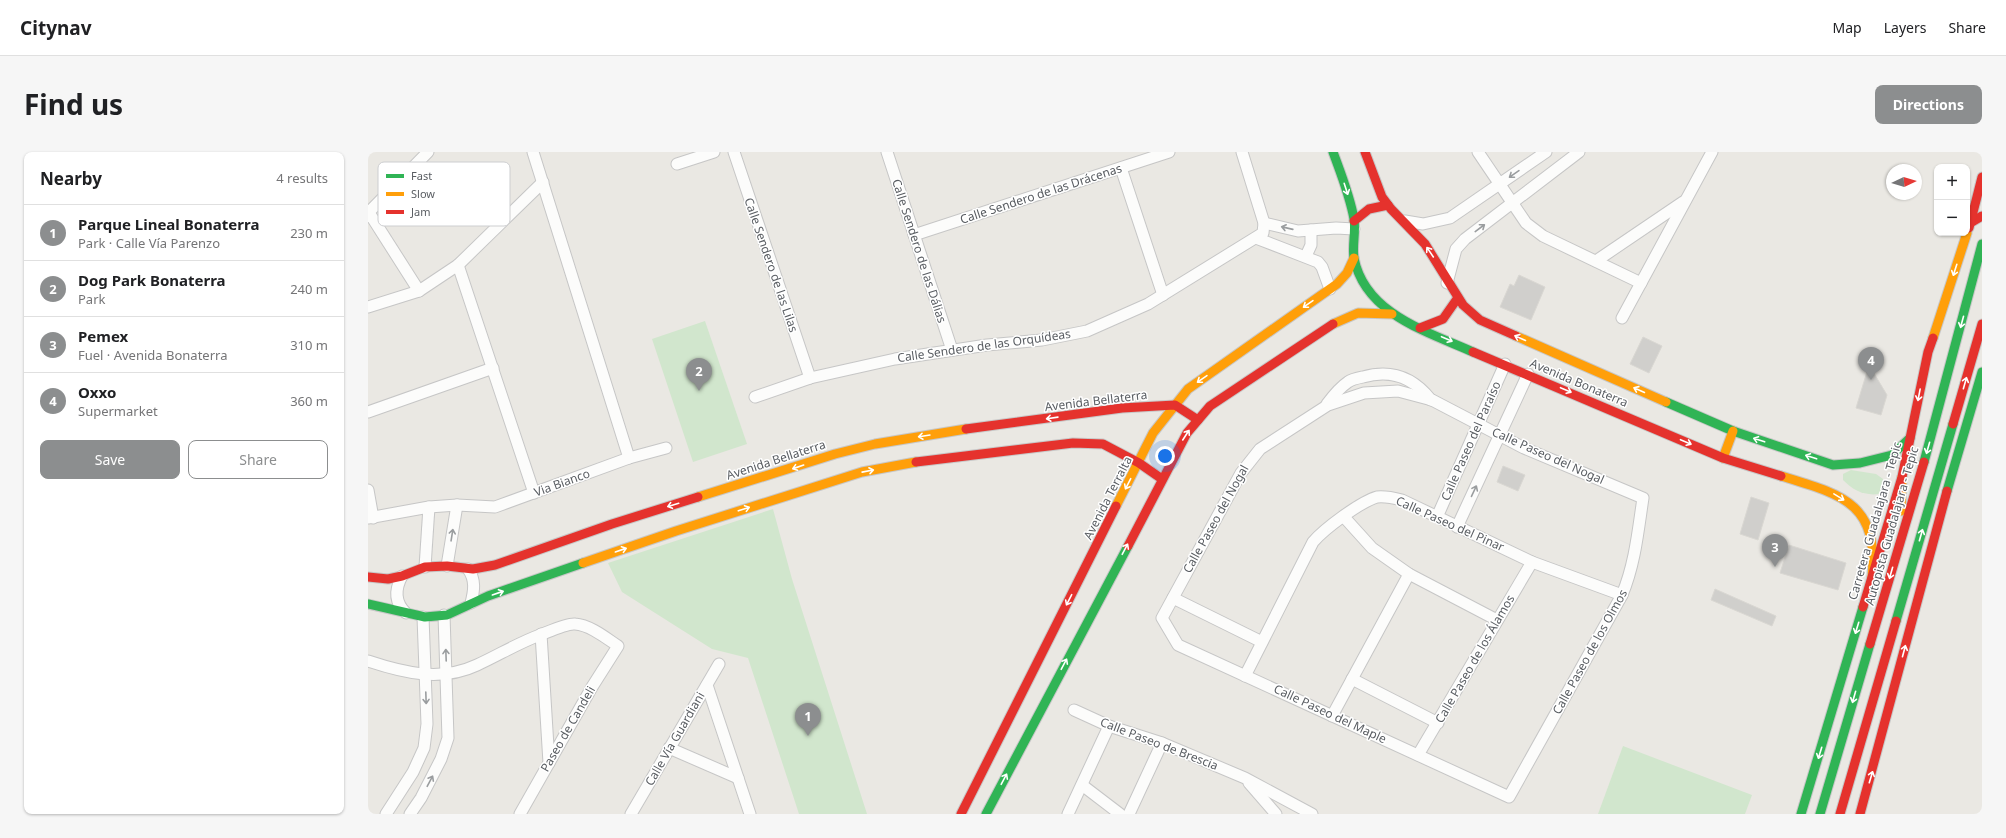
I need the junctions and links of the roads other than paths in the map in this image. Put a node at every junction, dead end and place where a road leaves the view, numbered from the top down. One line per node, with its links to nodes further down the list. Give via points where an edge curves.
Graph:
1 (428, 152): 14 (street)
2 (533, 152): 18 (street)
3 (714, 152): 15 (street)
4 (734, 152): 56 (street, Calle Sendero de las Lilas)
5 (887, 152): 33 (street, Calle Sendero de las Dálias)
6 (1169, 152): 16 (street, Calle Sendero de las Drácenas)
7 (1242, 152): 32 (street)
8 (1333, 152): 29 (main road, Avenida Bonaterra, one-way to 29)
9 (1365, 152): 23 (main road, Avenida Bonaterra, via 1377,187)
10 (1478, 152): 19 (street)
11 (1546, 152): 19 (street, one-way to 19)
12 (1579, 152): 22 (street)
13 (1712, 152): 20 (street)
14 (418, 162)
15 (677, 164)
16 (1121, 168): 33 (street, Calle Sendero de las Drácenas); 44 (street)
17 (1982, 177): 28 (main road, Carretera Guadalajara - Tepic)
18 (542, 182): 25 (street); 68 (street)
19 (1499, 184): 22 (street); 27 (street, via 1450,218 1423,224)
20 (1686, 200): 38 (street); 41 (street)
21 (378, 201): 24 (street)
22 (1512, 203): 38 (street, via 1526,223 1543,236); 40 (street, one-way to 22, via 1456,249)
23 (1388, 205): 27 (main road, Avenida Bonaterra); 29 (main road, via 1362,212)
24 (368, 211): 43 (street)
25 (510, 214)
26 (1982, 216): 28 (main road)
27 (1404, 222): 40 (main road, Avenida Bonaterra, one-way to 27, via 1429,250)
28 (1970, 223)
29 (1354, 225): 31 (street); 37 (main road, Avenida Bonaterra)
30 (497, 226): 39 (street)
31 (1311, 230): 32 (street, one-way to 32); 36 (street, via 1311,245)
32 (1261, 231): 36 (street); 44 (street, Calle Sendero de las Orquídeas)
33 (914, 236): 51 (street, Calle Sendero de las Dálias)
34 (1966, 236): 66 (main road, Carretera Guadalajara - Tepic, one-way to 66, via 1928,352)
35 (1982, 244): 86 (main road, Autopista Guadalajara - Tepic, one-way to 86, via 1939,410)
36 (1306, 256): 42 (street, via 1322,267)
37 (1354, 258): 42 (main road, Avenida Terralta, via 1347,273); 47 (main road, Avenida Bonaterra, via 1365,286)
38 (1596, 261): 41 (street)
39 (458, 265): 43 (street); 53 (street)
40 (1448, 283): 45 (main road, Avenida Bonaterra)
41 (1641, 283): 48 (street)
42 (1330, 289): 59 (main road, Avenida Terralta, one-way to 59, via 1188,390)
43 (419, 291): 46 (street)
44 (1163, 295): 51 (street, Calle Sendero de las Orquídeas, via 1087,331 1042,340)
45 (1457, 298): 50 (main road, via 1449,314 1437,324); 64 (main road, Avenida Bonaterra, one-way to 45, via 1480,320)
46 (368, 307)
47 (1392, 314): 50 (main road, Avenida Bonaterra); 62 (main road, via 1358,313 1339,320 1210,406)
48 (1622, 318)
49 (1982, 324): 76 (main road, one-way to 49)
50 (1420, 328): 52 (main road, Avenida Bonaterra, one-way to 52)
51 (952, 350): 56 (street, Calle Sendero de las Orquídeas, via 895,359)
52 (1505, 364): 55 (main road, Avenida Bonaterra); 63 (street, Calle Paseo del Paraíso)
53 (492, 368): 61 (street); 77 (street)
54 (1982, 372): 85 (main road)
55 (1528, 374): 65 (street, Calle Paseo del Paraíso); 69 (main road, Avenida Bonaterra, one-way to 69)
56 (810, 378): 57 (street, Calle Sendero de las Orquídeas)
57 (755, 397)
58 (1432, 400): 60 (street, Calle Paseo del Nogal, via 1398,390 1352,396); 60 (street, Calle Paseo del Nogal, via 1422,388 1409,379 1391,374 1370,375 1350,381 1339,389); 63 (street, Calle Paseo del Nogal)
59 (1175, 405): 62 (main road); 70 (main road, Avenida Terralta, via 1153,433); 90 (main road, Avenida Bellaterra, one-way to 90, via 1122,408 875,444 835,454 612,524 495,565)
60 (1325, 406): 96 (street, Calle Paseo del Nogal, via 1253,456 1241,472)
61 (368, 412)
62 (1198, 420): 73 (main road, one-way to 62, via 1187,433)
63 (1478, 424): 65 (street, Calle Paseo del Nogal); 82 (street, Calle Paseo del Paraíso)
64 (1733, 432): 69 (main road); 71 (main road, Avenida Bonaterra, one-way to 64)
65 (1499, 435): 78 (street, Calle Paseo del Nogal); 84 (street, Calle Paseo del Paraíso, one-way to 65)
66 (1910, 438): 71 (main road, Avenida Bonaterra, via 1892,455 1860,463); 72 (main road, Carretera Guadalajara - Tepic)
67 (666, 448): 68 (street, Via Bianco)
68 (629, 458): 77 (street, Via Bianco)
69 (1723, 458): 74 (main road, Avenida Bonaterra)
70 (1139, 463): 73 (main road); 97 (main road, one-way to 70, via 623,549 862,472 930,459 1073,443 1103,444); 130 (main road, Avenida Terralta, one-way to 130)
71 (1833, 465): 74 (main road)
72 (1902, 477): 86 (main road); 94 (main road, Carretera Guadalajara - Tepic)
73 (1162, 479): 131 (main road, one-way to 73)
74 (1827, 483): 94 (main road, Avenida Bonaterra, one-way to 94, via 1866,521 1874,556)
75 (368, 490): 83 (street)
76 (1934, 491): 85 (main road); 139 (main road, one-way to 76)
77 (534, 493): 79 (street, Via Bianco, via 495,508)
78 (1643, 498): 95 (street, Calle Paseo de los Olmos, via 1634,557)
79 (457, 505): 80 (street, Via Bianco); 88 (street, one-way to 79)
80 (429, 507): 83 (street, Via Bianco); 89 (street)
81 (1344, 517): 82 (street, Calle Paseo del Pinar, via 1370,500 1383,497 1402,500); 91 (street, via 1372,548); 105 (street, Calle Paseo del Pinar, via 1322,531 1313,542)
82 (1437, 517): 84 (street, Calle Paseo del Pinar)
83 (370, 518)
84 (1457, 526): 87 (street, Calle Paseo del Pinar)
85 (1937, 527): 140 (main road, one-way to 85)
86 (1902, 534): 138 (main road, Autopista Guadalajara - Tepic, one-way to 138)
87 (1532, 562): 95 (street, Calle Paseo del Pinar); 103 (street, Calle Paseo de los Álamos)
88 (447, 566): 89 (main road, Avenida Bellaterra); 90 (main road, Avenida Bellaterra)
89 (425, 567): 92 (main road, Avenida Bellaterra)
90 (468, 569): 97 (street, via 474,582)
91 (1409, 574): 103 (street); 111 (street)
92 (402, 576): 93 (main road, Avenida Bellaterra); 99 (street, via 396,596 400,608)
93 (368, 577)
94 (1872, 578): 137 (main road, Carretera Guadalajara - Tepic, one-way to 137)
95 (1622, 596): 124 (street, Calle Paseo de los Olmos)
96 (1173, 598): 102 (street, Calle Paseo del Nogal); 105 (street)
97 (471, 603): 100 (main road, via 458,612)
98 (368, 604): 99 (main road)
99 (406, 613): 101 (main road)
100 (444, 615): 101 (main road); 108 (street, one-way to 100)
101 (423, 617): 109 (street)
102 (1162, 618): 110 (street, Calle Paseo del Maple, via 1178,645)
103 (1497, 620): 115 (street, Calle Paseo de los Álamos)
104 (541, 634): 108 (street, via 506,648 476,665); 120 (street); 120 (street, Paseo de Candeli, via 574,624 590,629 618,646)
105 (1262, 642): 110 (street, Calle Paseo del Pinar)
106 (368, 661): 109 (street, via 396,670)
107 (719, 664): 112 (street, Calle Vía Guardiani)
108 (446, 674): 109 (street); 126 (street, one-way to 108, via 441,759 448,738)
109 (425, 675): 125 (street, one-way to 125, via 427,724 424,748 413,772)
110 (1245, 676): 114 (street, Calle Paseo del Maple)
111 (1352, 678): 114 (street); 115 (street)
112 (706, 685): 118 (street, Calle Vía Guardiani); 121 (street)
113 (1074, 710): 116 (street, Calle Paseo de Brescia)
114 (1332, 716): 119 (street, Calle Paseo del Maple)
115 (1438, 723): 119 (street, Calle Paseo de los Álamos)
116 (1109, 726): 117 (street, Calle Paseo de Brescia); 123 (street)
117 (1162, 743): 122 (street, Calle Paseo de Brescia); 134 (street)
118 (668, 748): 121 (street); 128 (street, Calle Vía Guardiani)
119 (1418, 755): 124 (street, Calle Paseo del Maple)
120 (549, 763): 127 (street, Paseo de Candeli)
121 (738, 778): 129 (street)
122 (1245, 778): 135 (street, Calle Paseo de Brescia); 136 (street, Calle Paseo de Brescia)
123 (1082, 785): 132 (street); 133 (street)
124 (1509, 797)
125 (386, 814)
126 (410, 814)
127 (520, 814)
128 (632, 814)
129 (750, 814)
130 (961, 814)
131 (986, 814)
132 (1068, 814)
133 (1120, 814)
134 (1129, 814)
135 (1276, 814)
136 (1312, 814)
137 (1802, 814)
138 (1820, 814)
139 (1840, 814)
140 (1860, 814)

